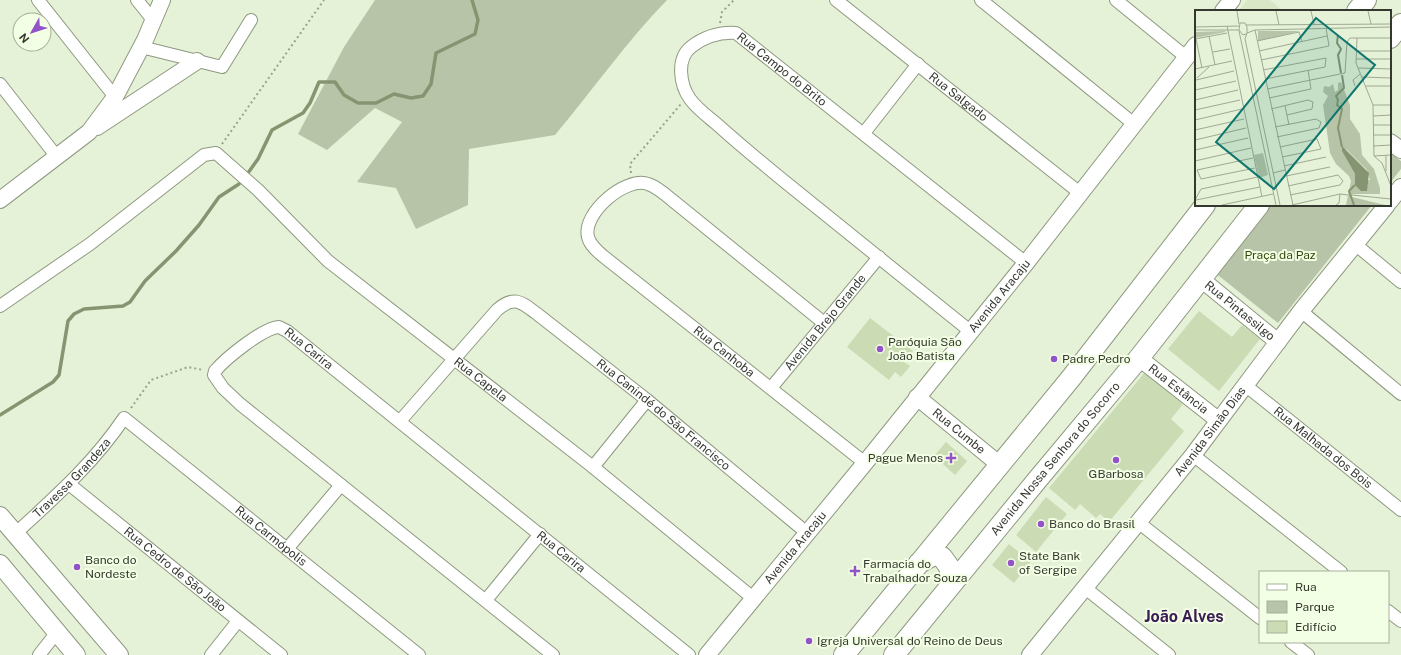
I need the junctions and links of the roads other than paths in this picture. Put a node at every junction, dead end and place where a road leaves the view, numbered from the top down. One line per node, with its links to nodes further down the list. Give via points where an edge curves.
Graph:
1 (38, 0): 21 (street)
2 (137, 0): 11 (street)
3 (162, 0): 11 (street)
4 (836, 0): 19 (street, Rua Salgado)
5 (981, 0): 22 (street)
6 (1116, 0): 17 (street)
7 (1232, 0): 9 (street)
8 (1366, 0): 10 (main road)
9 (1224, 10)
10 (1358, 10)
11 (153, 20): 16 (street)
12 (251, 20): 18 (street, via 222,67)
13 (1401, 24): 14 (main road)
14 (1391, 37)
15 (1195, 45): 17 (street, Avenida Aracaju)
16 (141, 47): 18 (street); 21 (street)
17 (1186, 57): 22 (street, Avenida Aracaju)
18 (197, 61): 23 (street)
19 (918, 64): 24 (street); 29 (street, Rua Salgado)
20 (0, 84): 27 (street)
21 (115, 97): 23 (street)
22 (1134, 124): 29 (street, Avenida Aracaju)
23 (89, 132): 27 (street)
24 (864, 133): 36 (street, Rua Campo do Brito, via 736,33 719,34 702,40 684,55 684,85 688,96 699,108 752,155); 37 (street, Rua Campo do Brito)
25 (1391, 143): 26 (street)
26 (1401, 150)
27 (57, 157): 30 (street)
28 (1401, 187): 31 (street)
29 (1080, 193): 37 (street, Avenida Aracaju)
30 (0, 200)
31 (1391, 200)
32 (1204, 206): 57 (main road, via 1072,378)
33 (1258, 206): 38 (main road, Avenida Nossa Senhora do Socorro)
34 (1386, 206): 35 (street, Avenida Simão Dias)
35 (1356, 245): 39 (street); 41 (street, Avenida Simão Dias)
36 (879, 257): 42 (street, Avenida Brejo Grande); 43 (street, Rua Campo do Brito)
37 (1026, 263): 43 (street, Avenida Aracaju)
38 (1201, 279): 44 (street, Rua Pintassilgo); 46 (main road, Avenida Nossa Senhora do Socorro)
39 (1401, 282)
40 (0, 306): 45 (street, Rua Capela, via 90,244 204,155 216,153 258,190 328,261)
41 (1301, 311): 44 (street, Avenida Simão Dias); 49 (street)
42 (824, 323): 48 (street, Avenida Brejo Grande); 48 (street, Rua Canhoba, via 672,200 648,184 632,184 618,191 598,208 590,220 588,236 596,249 616,268)
43 (970, 331): 50 (street, Avenida Aracaju)
44 (1278, 342): 47 (street, Avenida Simão Dias)
45 (455, 358): 51 (street, Rua Canindé do São Francisco, via 498,310 508,301 517,301 558,329); 54 (street); 58 (street, Rua Capela)
46 (1139, 358): 53 (street, Rua Estância); 71 (main road, Avenida Nossa Senhora do Socorro)
47 (1245, 385): 53 (street, Avenida Simão Dias); 61 (street, Rua Malhada dos Bois)
48 (771, 388): 56 (street, Rua Canhoba)
49 (1401, 394)
50 (917, 397): 56 (street, Avenida Aracaju); 57 (street, Rua Cumbe)
51 (648, 400): 58 (street); 64 (street, Rua Canindé do São Francisco)
52 (124, 418): 59 (street, Travessa Grandeza); 67 (street, Rua Carmópolis)
53 (1218, 420): 55 (street, Avenida Simão Dias)
54 (400, 421): 60 (street, Rua Carira, via 301,341 279,327 268,330 239,349 214,373 218,383 228,394); 66 (street, Rua Carira)
55 (1193, 455): 63 (street, Avenida Simão Dias); 70 (street)
56 (865, 463): 64 (street, Avenida Aracaju)
57 (1000, 465): 68 (main road)
58 (593, 467): 73 (street, Rua Capela)
59 (69, 484): 65 (street, Travessa Grandeza); 77 (street, Rua Cedro de São João)
60 (341, 485): 67 (street); 74 (street)
61 (1399, 504)
62 (0, 516): 65 (main road)
63 (1138, 522): 72 (street, Avenida Simão Dias); 76 (street)
64 (807, 533): 73 (street, Avenida Aracaju)
65 (15, 534): 83 (main road)
66 (540, 534): 74 (street); 88 (street, Rua Carira)
67 (287, 549): 86 (street, Rua Carmópolis)
68 (919, 563): 71 (main road, via 934,555 942,557 950,568); 90 (main road)
69 (0, 564): 79 (main road)
70 (1340, 571)
71 (950, 586): 91 (main road, Avenida Nossa Senhora do Socorro)
72 (1084, 587): 92 (street, Avenida Simão Dias); 93 (street)
73 (753, 598): 89 (street, Avenida Aracaju)
74 (486, 600): 87 (street)
75 (1389, 612): 78 (street)
76 (1259, 617)
77 (238, 621): 84 (street); 85 (street, Rua Cedro de São João)
78 (1401, 621)
79 (57, 632): 81 (street); 82 (main road)
80 (1292, 643): 94 (street)
81 (38, 655)
82 (76, 655)
83 (118, 655)
84 (211, 655)
85 (281, 655)
86 (419, 655)
87 (553, 655)
88 (689, 655)
89 (707, 655)
90 (844, 655)
91 (894, 655)
92 (1030, 655)
93 (1169, 655)
94 (1308, 655)

